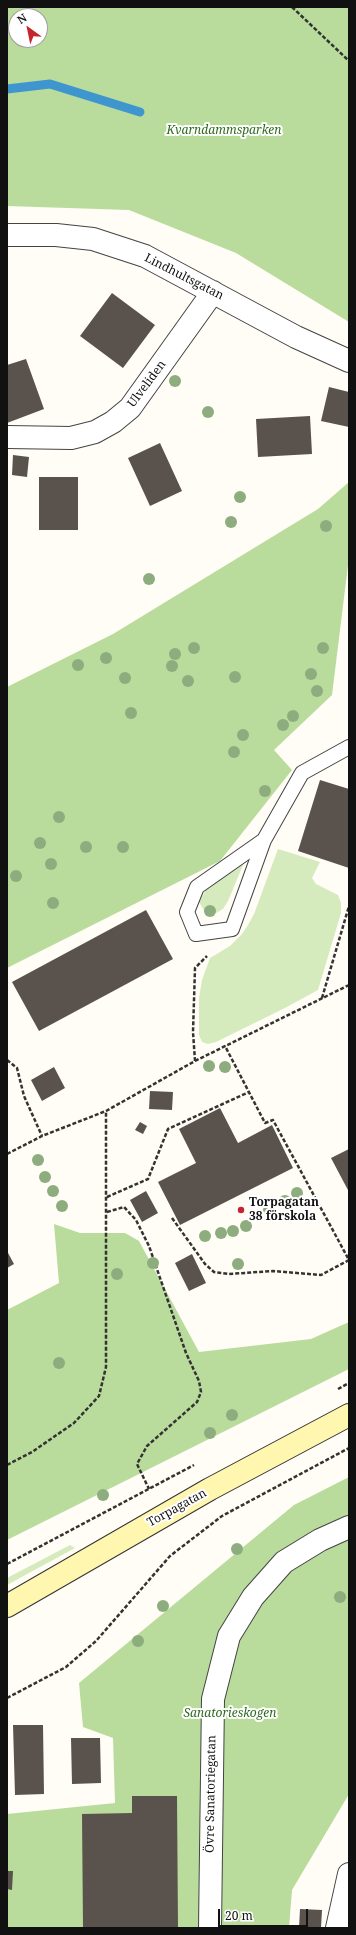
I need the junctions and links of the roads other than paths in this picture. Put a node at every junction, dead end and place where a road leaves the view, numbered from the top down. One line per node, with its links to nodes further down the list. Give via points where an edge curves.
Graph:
1 (7, 235): 2 (street, Lindhultsgatan, via 56,235 93,240 145,256)
2 (213, 292): 3 (street, Lindhultsgatan, via 296,337); 4 (street, Ulveliden, via 130,408 113,422 95,432 71,438)
3 (349, 361)
4 (7, 437)
5 (349, 747): 6 (lane, via 302,773)
6 (264, 840): 6 (lane, via 197,887 187,912 196,934 232,929)
7 (349, 1414): 9 (street, Torpagatan, via 210,1489)
8 (349, 1527): 11 (street, Övre Sanatoriegatan, via 320,1540 284,1562 252,1597 229,1636 213,1699)
9 (7, 1606)
10 (349, 1874): 12 (street)
11 (210, 1928)
12 (337, 1928)

